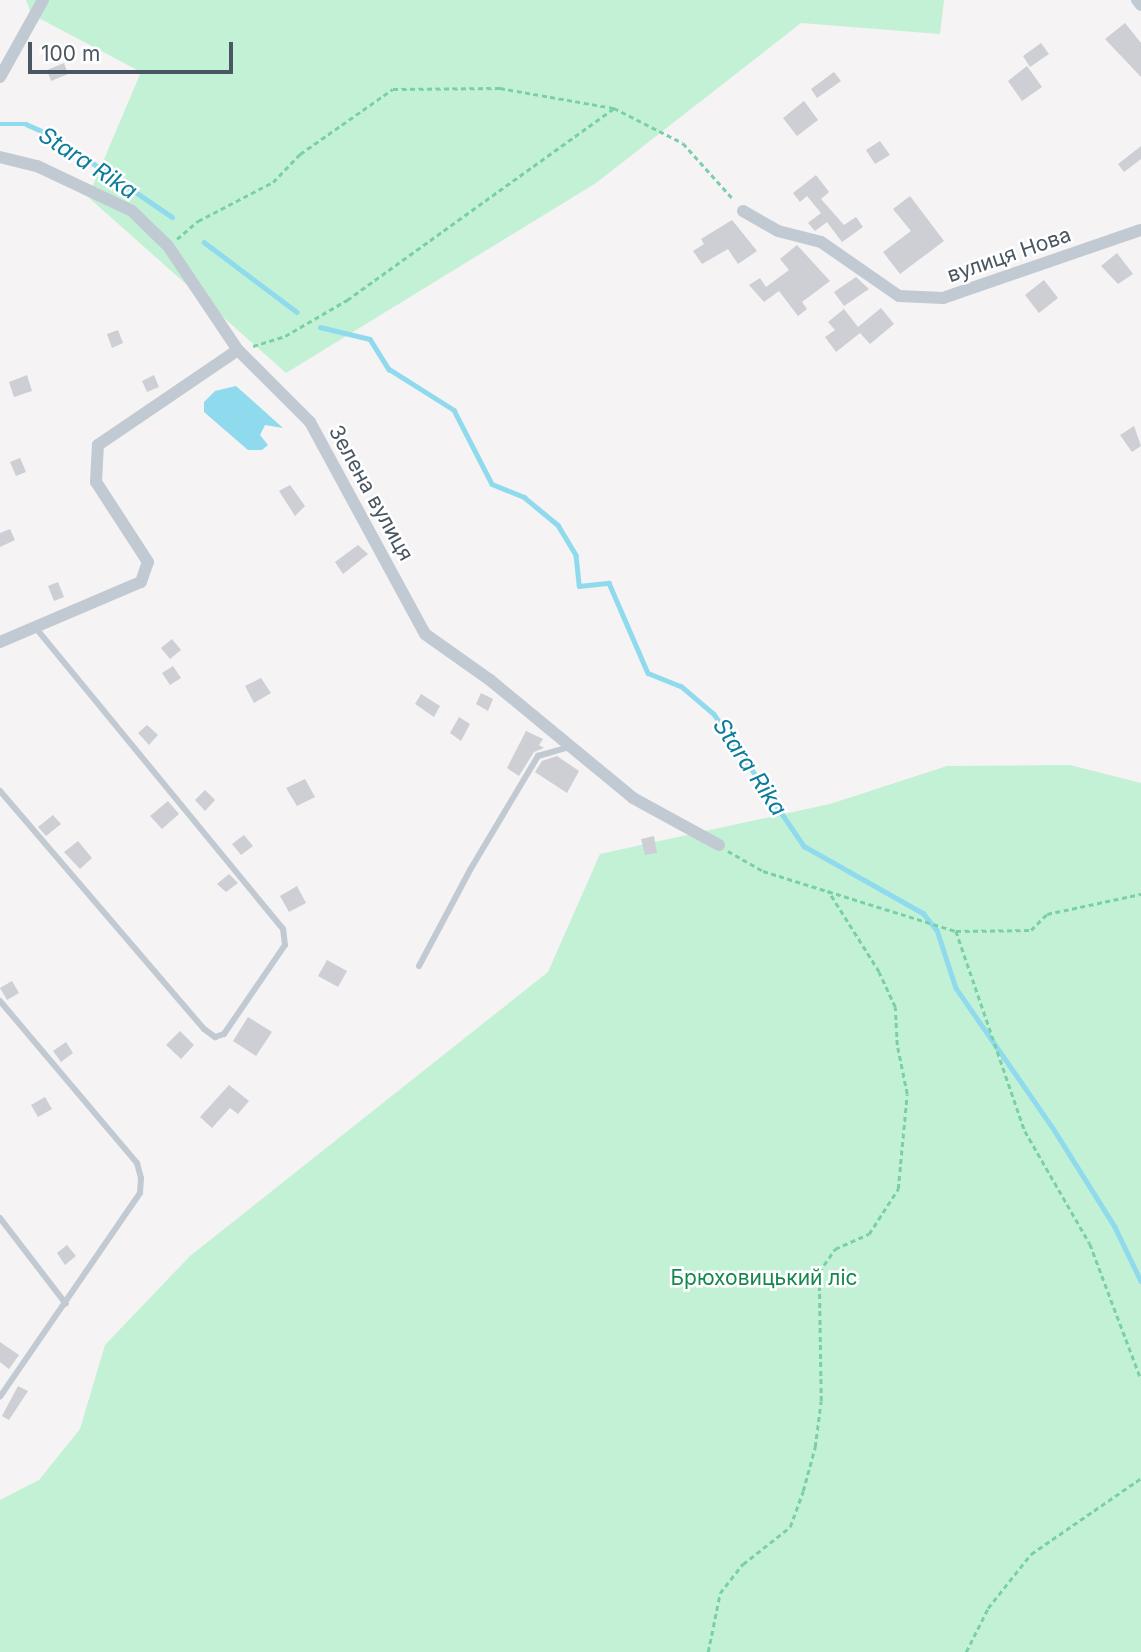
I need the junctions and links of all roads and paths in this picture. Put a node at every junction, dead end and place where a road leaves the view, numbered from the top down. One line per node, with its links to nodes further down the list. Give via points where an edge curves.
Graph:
1 (43, 0): 4 (street)
2 (1137, 0): 3 (street)
3 (1141, 5)
4 (0, 77)
5 (614, 108): 7 (path, via 683,143); 9 (path, via 500,88 393,89 300,154 273,182 198,221); 10 (path, via 347,300 285,336)
6 (0, 157): 9 (street, Зелена вулиця, via 37,166 132,211)
7 (743, 211): 8 (street, вулиця Нова, via 778,231 821,242 899,296 943,298)
8 (1141, 230)
9 (168, 246): 10 (street, Зелена вулиця)
10 (238, 350): 11 (street, via 98,445 96,482 148,562 147,574 141,582); 13 (street, Зелена вулиця, via 310,422 425,634 490,680)
11 (35, 626): 12 (street); 14 (lane, via 283,929 285,945 224,1034 215,1037 204,1029)
12 (0, 642)
13 (570, 747): 15 (street, Зелена вулиця, via 633,798); 19 (lane, via 538,756)
14 (0, 791)
15 (719, 845): 16 (path, via 763,871)
16 (828, 891): 18 (path); 26 (path, via 879,972 894,1007 907,1094 898,1189 869,1234 835,1249 819,1272 821,1401 803,1491 790,1527 743,1564 720,1593)
17 (1141, 894): 18 (path, via 1047,914 1031,930)
18 (956, 931): 23 (path, via 1025,1131 1090,1244)
19 (419, 966)
20 (0, 1001): 22 (lane, via 137,1163 141,1178 140,1193)
21 (0, 1218): 22 (lane)
22 (66, 1304): 24 (lane)
23 (1141, 1379)
24 (0, 1397)
25 (1141, 1478): 27 (path, via 1031,1554 988,1608)
26 (708, 1652)
27 (966, 1652)

